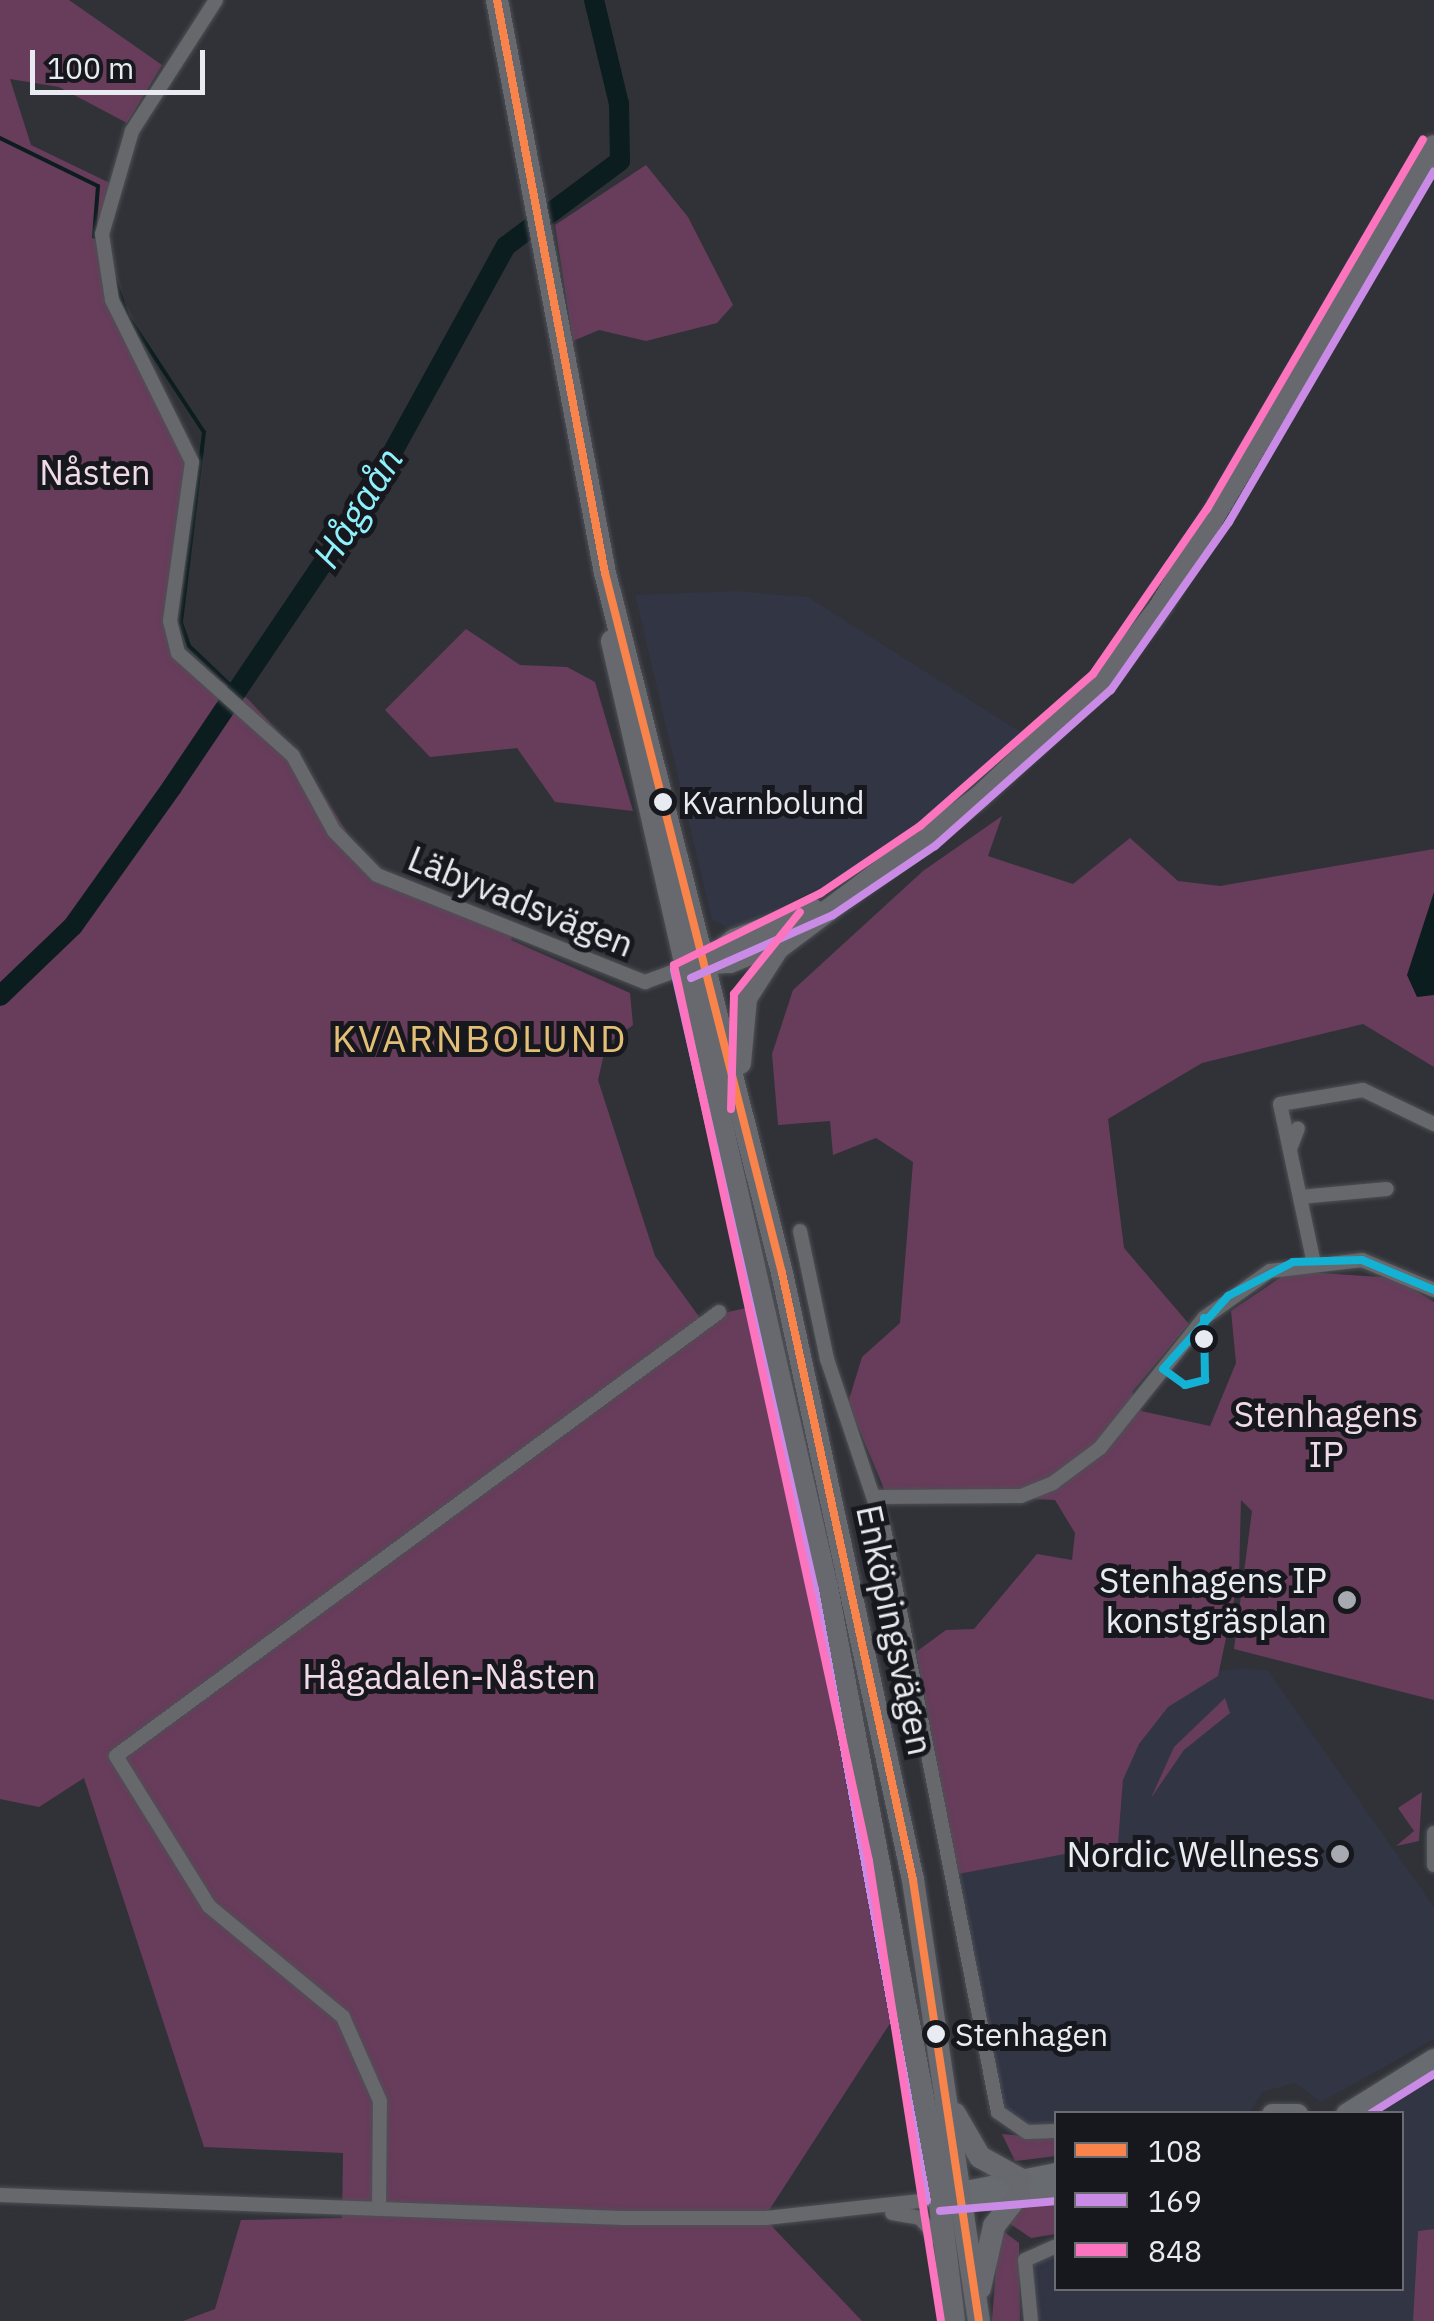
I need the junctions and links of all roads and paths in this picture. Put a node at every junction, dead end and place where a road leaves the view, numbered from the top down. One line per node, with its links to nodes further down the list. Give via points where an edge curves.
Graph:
1 (216, 0): 9 (street, Läbyvadsvägen, via 132,131 102,234 112,300 181,424 192,462 170,621 178,653 294,756 334,831 376,875 645,982)
2 (497, 0): 4 (main road)
3 (1434, 146): 5 (main road, via 1218,516 1102,682 978,798)
4 (604, 573): 6 (main road); 9 (main road)
5 (827, 904): 7 (main road); 8 (main road)
6 (698, 920): 8 (main road); 9 (main road)
7 (790, 938): 9 (main road, via 730,962); 10 (main road, via 756,977 742,1012)
8 (734, 940): 9 (main road)
9 (696, 964): 10 (main road, Enköpingsvägen); 31 (main road, Enköpingsvägen)
10 (744, 1121): 24 (main road, Enköpingsvägen, via 913,1880)
11 (1434, 1124): 13 (street, via 1355,1090 1280,1104)
12 (1298, 1128): 13 (street)
13 (1290, 1149): 15 (street)
14 (1387, 1189): 15 (street)
15 (1300, 1197): 17 (street)
16 (800, 1231): 20 (street, via 827,1359)
17 (1312, 1259): 18 (street, via 1362,1260); 20 (street, via 1228,1296 1100,1448 1053,1483 1021,1496)
18 (1434, 1290)
19 (719, 1312): 32 (street, via 116,1756 209,1906 330,1998 352,2032 380,2100)
20 (876, 1497): 26 (street, via 998,2112 1027,2132)
21 (1434, 1833): 22 (street)
22 (1434, 1866)
23 (1434, 2059): 25 (street)
24 (946, 2095): 28 (main road, via 974,2151); 31 (main road, Enköpingsvägen)
25 (1352, 2109)
26 (1054, 2131)
27 (1054, 2174): 28 (street)
28 (1019, 2186): 29 (street); 31 (street); 36 (main road, via 994,2226)
29 (1054, 2188)
30 (0, 2195): 32 (street)
31 (952, 2196): 33 (street); 34 (main road, Enköpingsvägen); 36 (main road, Enköpingsvägen)
32 (378, 2209): 33 (street, via 622,2218)
33 (856, 2211): 34 (street, via 910,2214)
34 (944, 2245): 37 (main road, Enköpingsvägen)
35 (1054, 2247): 38 (street, via 1025,2260)
36 (978, 2314)
37 (954, 2321)
38 (1030, 2321)

